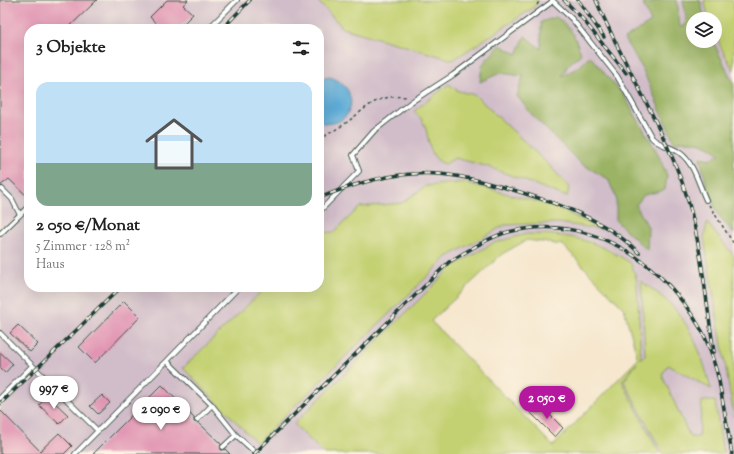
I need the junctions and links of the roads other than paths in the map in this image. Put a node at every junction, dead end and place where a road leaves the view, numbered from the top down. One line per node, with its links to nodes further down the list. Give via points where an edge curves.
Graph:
1 (236, 0): 3 (lane)
2 (552, 0): 5 (lane, via 572,20 617,76 652,138 657,143 680,152 686,158); 6 (lane, via 374,131 353,155 359,171)
3 (213, 24)
4 (2, 189): 8 (lane, via 12,199)
5 (706, 200)
6 (324, 207)
7 (24, 211): 8 (lane)
8 (20, 215): 9 (lane)
9 (0, 234)
10 (234, 292): 12 (lane)
11 (0, 333): 13 (lane)
12 (167, 361): 15 (lane); 17 (lane)
13 (32, 366): 14 (lane); 17 (lane)
14 (0, 398)
15 (212, 405): 16 (lane); 18 (lane)
16 (197, 420)
17 (98, 431): 20 (lane)
18 (236, 435): 19 (lane); 21 (lane)
19 (223, 447)
20 (75, 454)
21 (257, 454)

